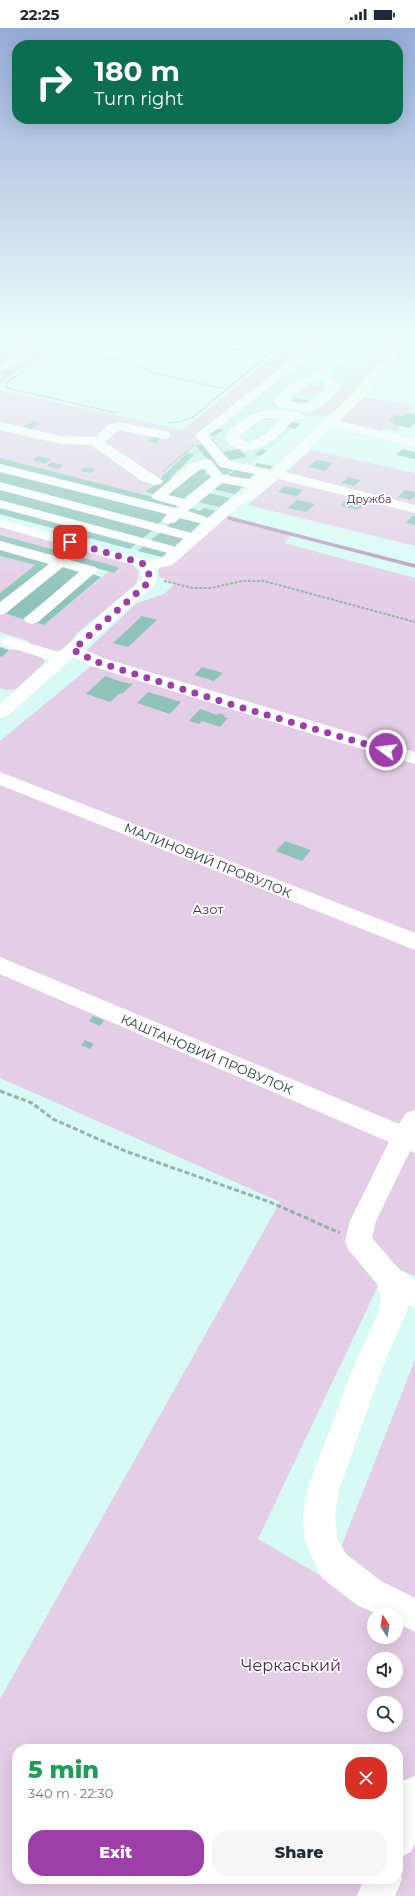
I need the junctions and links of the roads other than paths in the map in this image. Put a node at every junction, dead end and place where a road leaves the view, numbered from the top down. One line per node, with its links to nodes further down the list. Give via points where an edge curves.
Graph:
1 (5, 427): 8 (street, via 61,440)
2 (114, 427): 8 (street, via 102,440)
3 (136, 427): 7 (street)
4 (210, 427): 14 (street, via 200,435 224,464 264,473 252,484)
5 (326, 427): 13 (street)
6 (352, 427): 9 (street)
7 (165, 429)
8 (96, 442): 15 (street, via 147,478)
9 (415, 443)
10 (196, 452): 11 (street)
11 (206, 463): 14 (street); 20 (street, via 194,467 158,496)
12 (0, 468): 20 (street)
13 (275, 474): 22 (street); 32 (street, via 255,491 232,504 168,562)
14 (219, 478): 17 (street)
15 (156, 480)
16 (0, 486): 25 (street)
17 (206, 489): 18 (street); 20 (street)
18 (230, 495)
19 (0, 504): 27 (street)
20 (185, 506): 21 (street); 23 (street); 25 (street)
21 (216, 508)
22 (415, 509)
23 (202, 520)
24 (0, 523): 30 (street)
25 (160, 528): 26 (street); 27 (street)
26 (186, 535)
27 (144, 542): 29 (street); 30 (street)
28 (0, 545): 31 (street)
29 (168, 549)
30 (126, 557): 32 (street)
31 (60, 562): 33 (street); 34 (street, via 96,572)
32 (148, 571): 36 (street, via 149,582)
33 (0, 610)
34 (32, 619)
35 (8, 642): 36 (street)
36 (68, 655): 37 (street); 38 (street)
37 (0, 713)
38 (415, 758)
39 (0, 778): 40 (street, МАЛИНОВИЙ ПРОВУЛОК)
40 (415, 942)
41 (0, 965): 42 (street, КАШТАНОВИЙ ПРОВУЛОК)
42 (411, 1133): 43 (street, via 363,1221 358,1240)
43 (389, 1278): 44 (street); 45 (street, via 395,1297 393,1311 368,1368 323,1490 319,1515 321,1541 334,1566 369,1593)
44 (415, 1294)
45 (415, 1615)
46 (415, 1794): 47 (street)
47 (403, 1826)
48 (381, 1884): 49 (street)
49 (376, 1896)

